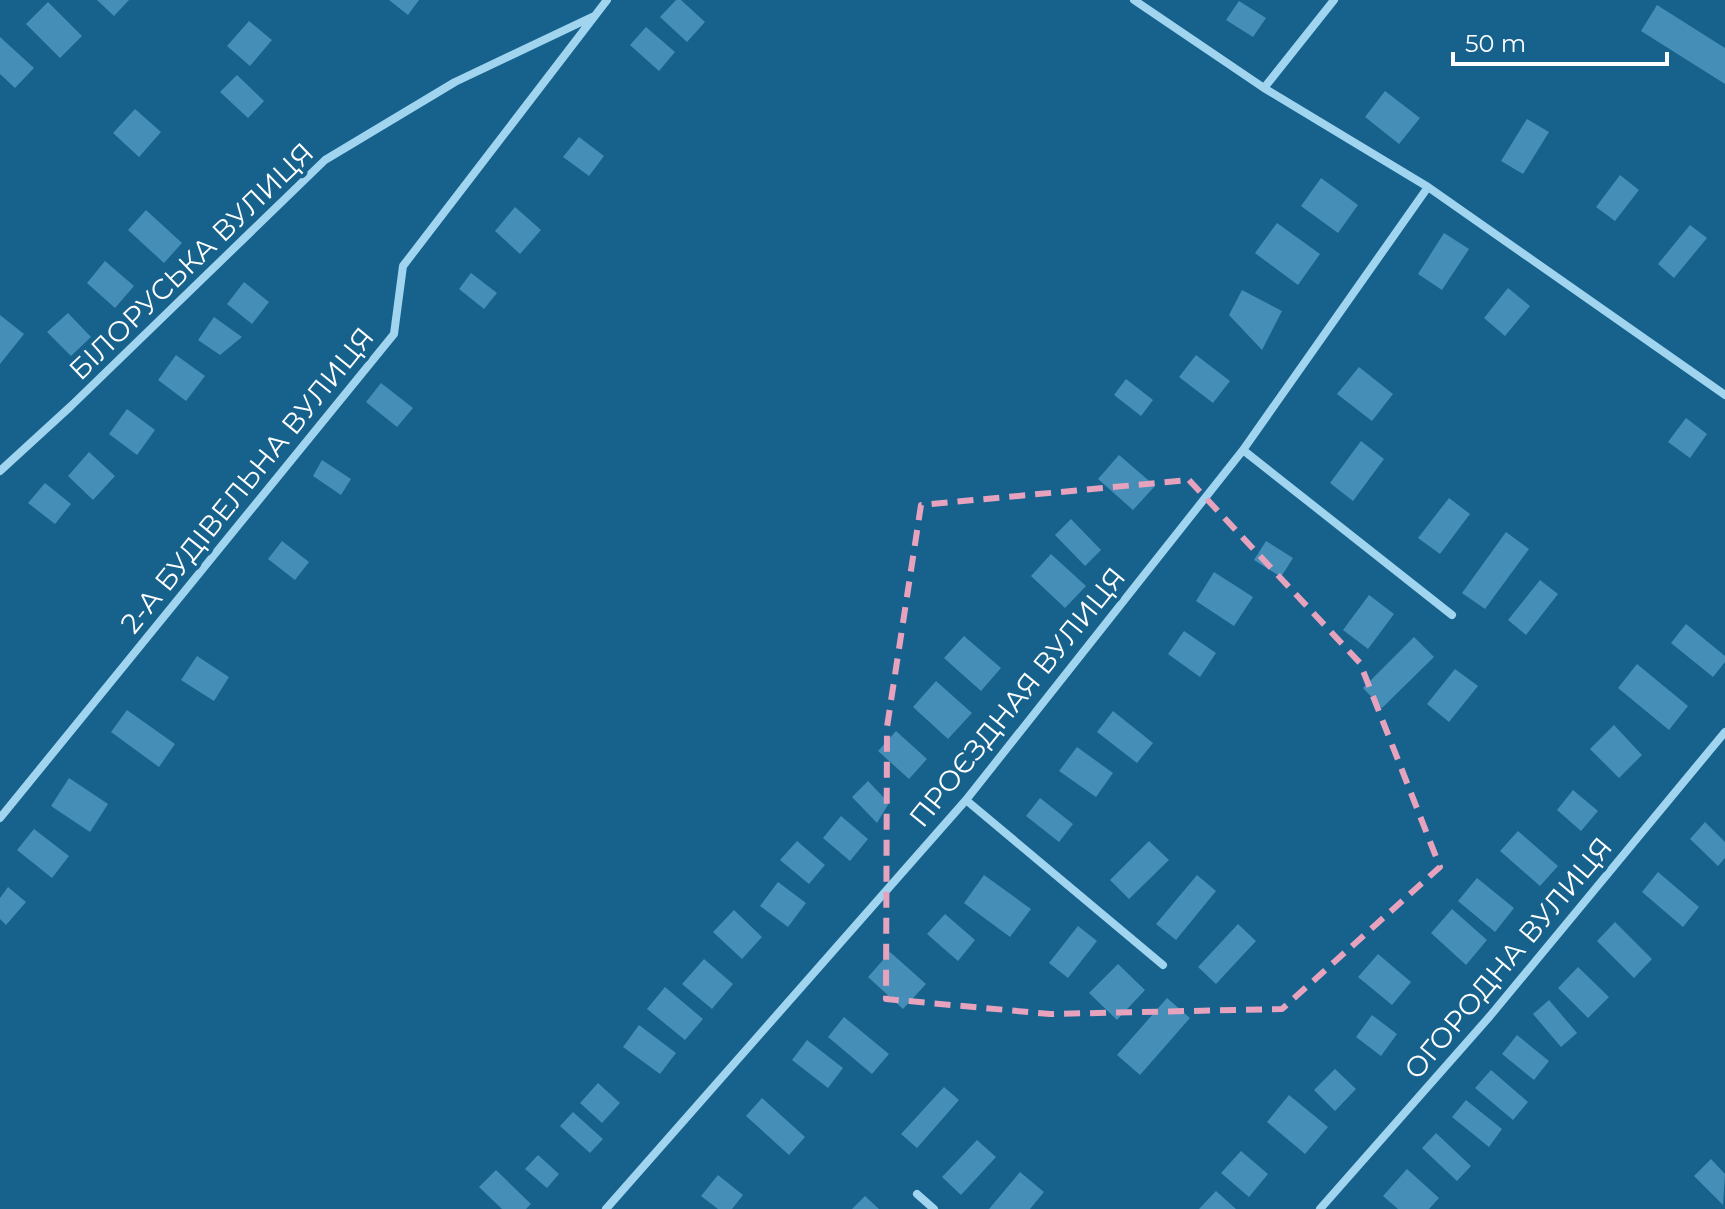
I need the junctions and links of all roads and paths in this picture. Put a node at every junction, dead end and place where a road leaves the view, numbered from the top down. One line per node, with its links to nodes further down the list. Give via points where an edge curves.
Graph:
1 (607, 0): 4 (street, 2-А БУДІВЕЛЬНА ВУЛИЦЯ)
2 (1134, 0): 5 (street)
3 (1334, 0): 5 (street)
4 (596, 15): 9 (street, БІЛОРУСЬКА ВУЛИЦЯ, via 455,82 325,160); 13 (street, 2-А БУДІВЕЛЬНА ВУЛИЦЯ, via 403,266 394,334)
5 (1264, 88): 6 (street)
6 (1428, 187): 7 (street); 8 (street, ПРОЄЗДНАЯ ВУЛИЦЯ)
7 (1725, 395)
8 (1243, 450): 10 (street); 12 (street, ПРОЄЗДНАЯ ВУЛИЦЯ)
9 (0, 471)
10 (1452, 615)
11 (1725, 732): 18 (street, ОГОРОДНА ВУЛИЦЯ, via 1490,1016)
12 (966, 800): 14 (street); 16 (street, ПРОЄЗДНАЯ ВУЛИЦЯ)
13 (0, 818)
14 (1163, 965)
15 (917, 1194): 17 (street)
16 (606, 1209)
17 (934, 1209)
18 (1320, 1209)

